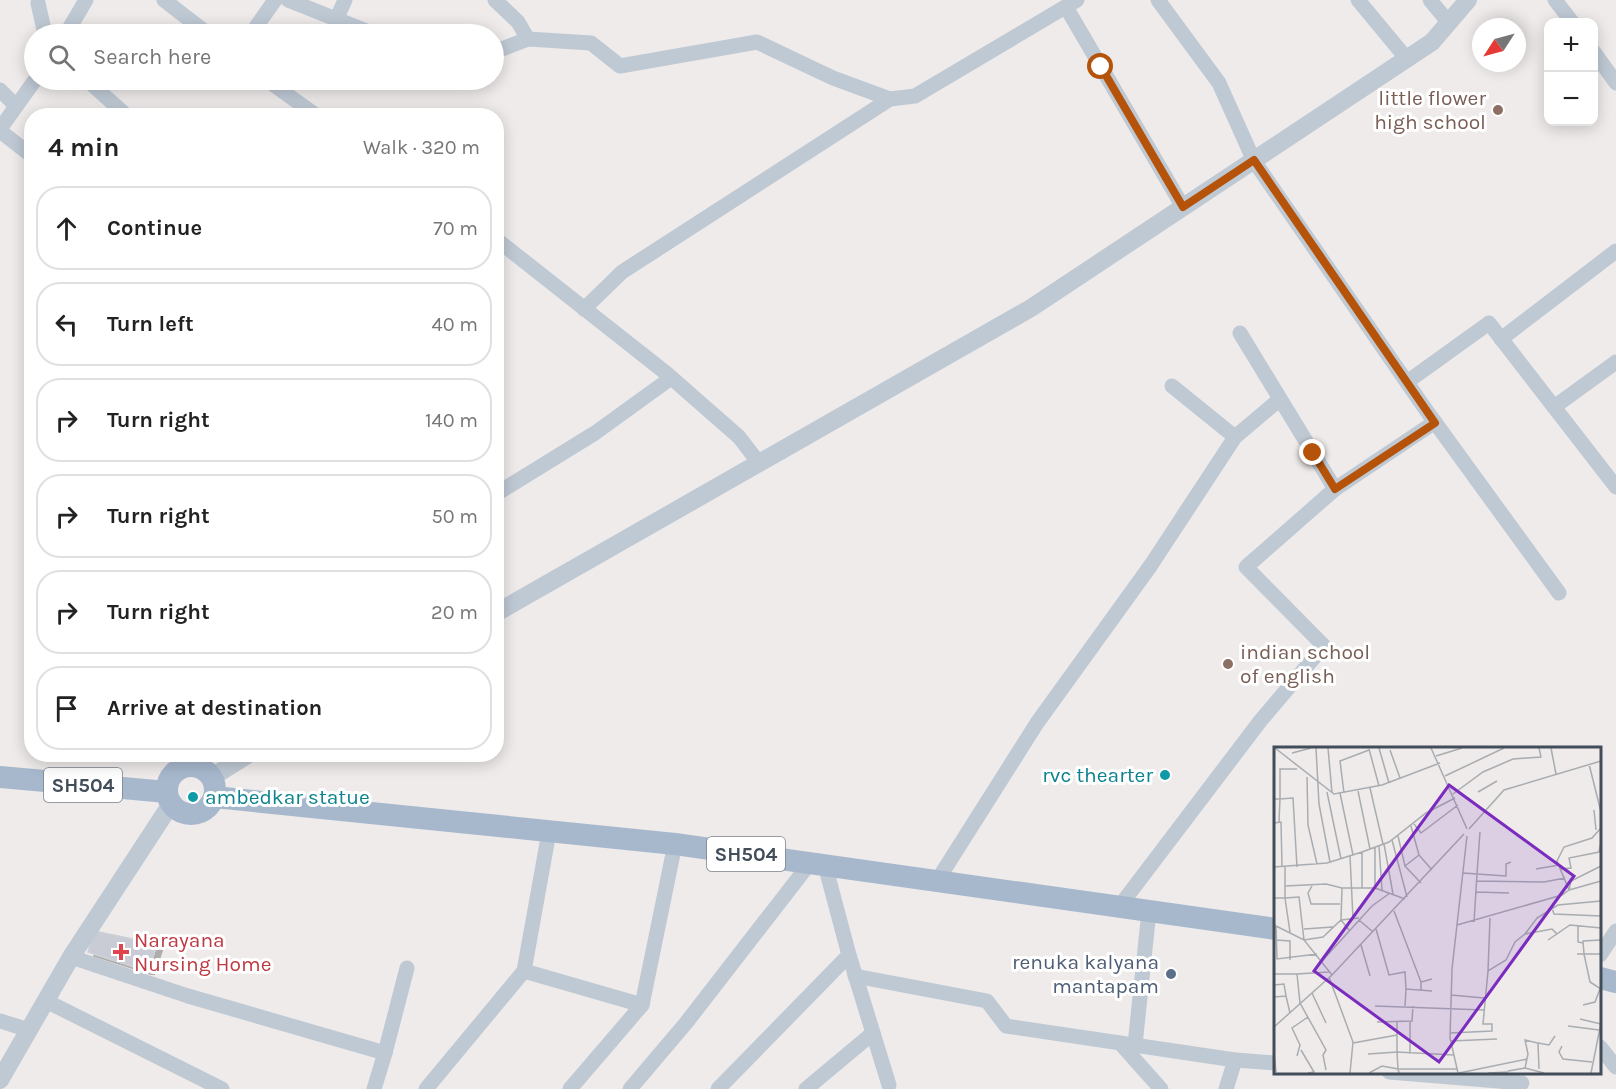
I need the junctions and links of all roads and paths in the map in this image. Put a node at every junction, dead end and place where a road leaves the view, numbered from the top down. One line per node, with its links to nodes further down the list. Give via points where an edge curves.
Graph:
1 (86, 0): 18 (street)
2 (164, 0): 19 (street)
3 (275, 0): 20 (street)
4 (288, 0): 15 (street)
5 (345, 0): 15 (street)
6 (495, 0): 22 (street, via 518,22)
7 (1158, 0): 37 (street, via 1219,83)
8 (1358, 0): 24 (street)
9 (1430, 0): 16 (street)
10 (1468, 0): 16 (street)
11 (1555, 0): 14 (street)
12 (38, 1): 17 (street)
13 (1071, 4): 31 (street, via 915,96); 38 (street)
14 (1569, 18)
15 (336, 20): 21 (street)
16 (1449, 23): 24 (street, via 1432,42)
17 (43, 24)
18 (72, 24)
19 (195, 24)
20 (258, 24)
21 (347, 24)
22 (528, 39): 23 (street); 31 (street, via 591,43 620,66 758,42 833,78)
23 (504, 48)
24 (1407, 59): 37 (street)
25 (1598, 59): 26 (street)
26 (1616, 83)
27 (0, 90): 32 (street)
28 (27, 90): 32 (street)
29 (98, 90): 33 (street)
30 (281, 90): 34 (street)
31 (890, 99): 41 (street, via 622,272)
32 (16, 105): 35 (street)
33 (118, 108)
34 (306, 108)
35 (0, 130): 36 (street)
36 (24, 150)
37 (1254, 160): 38 (street); 46 (street)
38 (1183, 207): 52 (street, via 1031,308)
39 (504, 245): 41 (street)
40 (1616, 251): 43 (street)
41 (584, 309): 45 (street)
42 (1240, 333): 48 (street)
43 (1502, 339): 46 (street, via 1489,323); 49 (street)
44 (1616, 362): 49 (street)
45 (671, 378): 52 (street, via 739,437); 54 (street, via 595,433)
46 (1407, 382): 50 (street)
47 (1172, 386): 51 (street)
48 (1280, 399): 51 (street); 55 (street)
49 (1554, 407): 53 (street)
50 (1435, 423): 55 (street); 56 (street)
51 (1235, 436): 65 (street, via 1127,600 1037,723)
52 (759, 463): 57 (street)
53 (1616, 487)
54 (504, 489)
55 (1335, 489): 66 (street, via 1246,567 1324,646 1261,720)
56 (1559, 593)
57 (504, 608)
58 (240, 762): 60 (street)
59 (0, 777): 61 (main road, SH504)
60 (213, 787): 61 (main road, SH504, via 207,808 195,814 182,812); 61 (main road, SH504, via 201,768 187,766 170,778); 62 (main road, SH504)
61 (169, 798): 72 (street)
62 (549, 832): 63 (main road, SH504); 74 (street)
63 (675, 844): 64 (main road, SH504); 79 (street)
64 (818, 864): 65 (main road, SH504); 71 (street); 98 (street)
65 (937, 881): 66 (main road, SH504)
66 (1119, 907): 67 (main road, SH504)
67 (1149, 911): 68 (main road, SH504); 83 (street)
68 (1274, 927)
69 (1616, 931): 70 (street)
70 (1601, 952)
71 (849, 955): 75 (street); 99 (street)
72 (71, 957): 78 (street); 85 (street, via 188,996)
73 (406, 968): 85 (street)
74 (524, 971): 79 (street); 96 (street)
75 (855, 976): 82 (street); 83 (street, via 987,1001 1006,1026)
76 (1601, 978): 77 (main road)
77 (1616, 982)
78 (46, 1001): 81 (street); 94 (street)
79 (642, 1005): 97 (street)
80 (0, 1021): 81 (street)
81 (29, 1030): 90 (street)
82 (873, 1033): 93 (street); 100 (street)
83 (1128, 1044): 86 (street); 92 (street)
84 (1601, 1049): 88 (street)
85 (386, 1053): 95 (street)
86 (1235, 1060): 87 (street); 101 (street)
87 (1274, 1063)
88 (1616, 1067)
89 (1416, 1074): 91 (street)
90 (0, 1080)
91 (1523, 1082)
92 (1152, 1086)
93 (888, 1088)
94 (222, 1089)
95 (374, 1089)
96 (426, 1089)
97 (570, 1089)
98 (630, 1089)
99 (718, 1089)
100 (806, 1089)
101 (1226, 1089)

